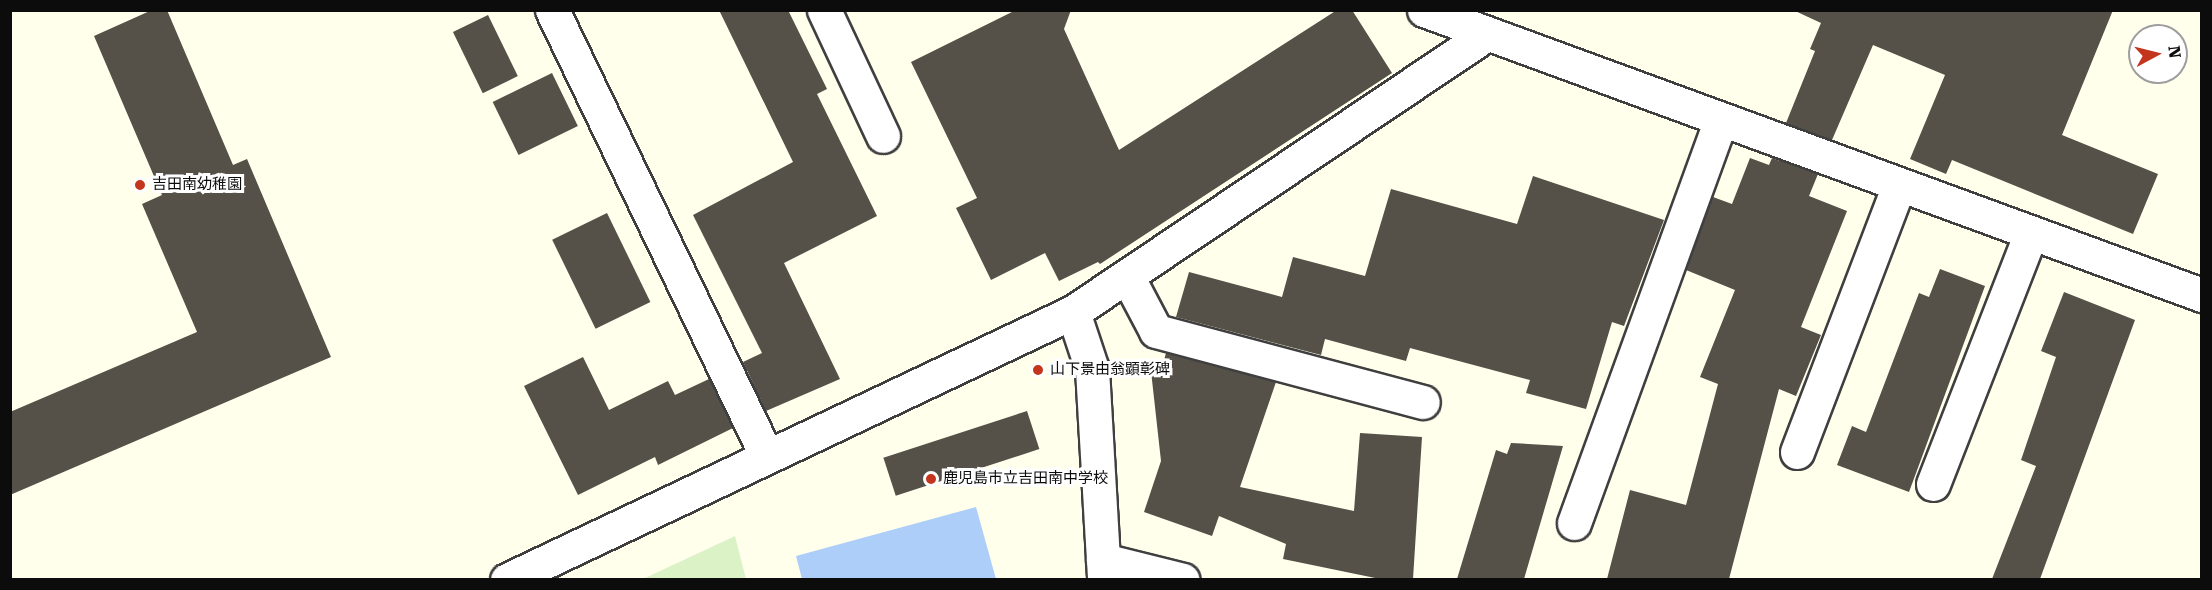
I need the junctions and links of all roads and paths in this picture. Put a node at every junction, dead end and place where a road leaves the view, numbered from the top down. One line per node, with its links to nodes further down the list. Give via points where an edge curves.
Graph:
1 (552, 10): 14 (street)
2 (824, 10): 6 (street)
3 (1424, 10): 4 (street)
4 (1486, 34): 5 (street); 9 (street)
5 (1721, 120): 7 (street); 16 (street)
6 (883, 136)
7 (1899, 185): 8 (street); 13 (street)
8 (2031, 232): 10 (street); 15 (street)
9 (1127, 276): 11 (street); 12 (street, via 1156,331)
10 (2202, 295)
11 (1073, 312): 14 (street); 17 (street, via 1092,369)
12 (1423, 402)
13 (1797, 452)
14 (766, 456): 18 (street)
15 (1933, 484)
16 (1574, 523)
17 (1103, 570): 19 (street)
18 (507, 579)
19 (1183, 579)

